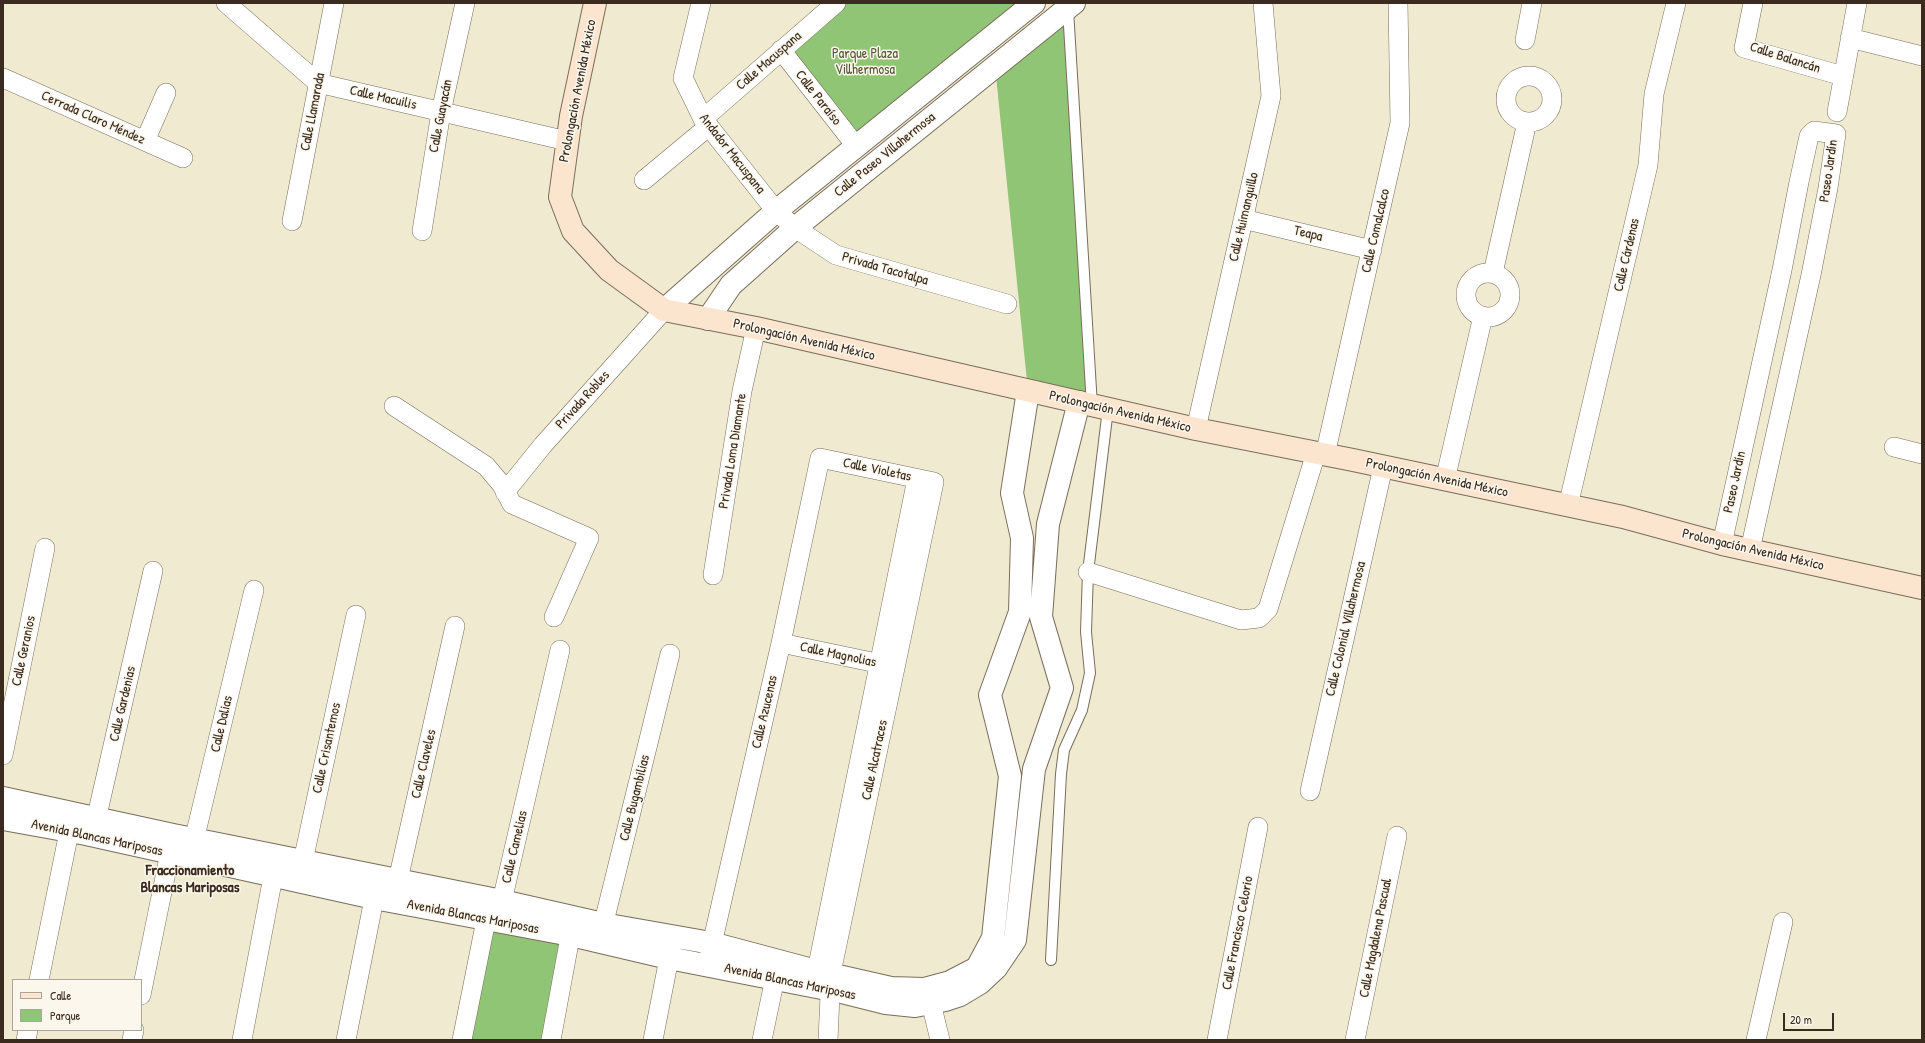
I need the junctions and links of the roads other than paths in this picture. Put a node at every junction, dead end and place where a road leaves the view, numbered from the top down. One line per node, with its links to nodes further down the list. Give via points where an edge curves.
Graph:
1 (226, 3): 23 (street, Calle Macuilis)
2 (334, 3): 23 (street, Calle Llamarada)
3 (465, 3): 25 (street, Calle Guayacán)
4 (595, 3): 30 (main road, Prolongación Avenida México, via 570,116)
5 (700, 3): 27 (street, Andador Macuspana, via 683,78)
6 (836, 3): 19 (street, Calle Macuspana)
7 (1034, 3): 15 (street, Calle Paseo Villahermosa)
8 (1263, 3): 37 (street, Calle Huimanguillo, via 1271,96)
9 (1398, 3): 41 (street, Calle Comalcalco, via 1400,122)
10 (1532, 3): 18 (street)
11 (1676, 3): 66 (street, Calle Cárdenas, via 1654,94 1648,165)
12 (1753, 3): 21 (street, Calle Balancán, via 1744,48)
13 (1857, 3): 17 (street)
14 (1071, 5): 16 (street, Calle Paseo Villahermosa); 55 (lane)
15 (1016, 17): 16 (street); 31 (street, Calle Paseo Villahermosa)
16 (1031, 36): 39 (street, Calle Paseo Villahermosa)
17 (1850, 38): 20 (street); 21 (street)
18 (1525, 40)
19 (781, 50): 27 (street, Calle Macuspana); 31 (street, Calle Paraíso)
20 (1922, 56)
21 (1843, 76): 26 (street)
22 (3, 78): 29 (street, Cerrada Claro Méndez)
23 (318, 83): 25 (street, Calle Macuilis); 38 (street, Calle Llamarada)
24 (166, 93): 29 (street)
25 (441, 112): 30 (street, Calle Macuilis); 40 (street, Calle Guayacán)
26 (1837, 112)
27 (706, 122): 33 (street, Calle Macuspana); 36 (street, Andador Macuspana)
28 (1527, 122): 43 (street)
29 (145, 141): 32 (street, Cerrada Claro Méndez)
30 (567, 141): 46 (main road, Prolongación Avenida México, via 560,197 573,231 609,270)
31 (856, 146): 36 (street, Calle Paseo Villahermosa)
32 (183, 158)
33 (644, 180)
34 (1798, 182): 35 (street); 35 (street, Paseo Jardín, via 1810,136 1814,131 1836,134); 42 (street, Paseo Jardín)
35 (1828, 188): 44 (street, Paseo Jardín)
36 (776, 211): 39 (street, Privada Tacotalpa); 46 (street, Calle Paseo Villahermosa)
37 (1244, 219): 41 (street, Teapa); 57 (street, Calle Huimanguillo)
38 (292, 220)
39 (795, 228): 45 (street, Privada Tacotalpa, via 836,255); 48 (street, Calle Paseo Villahermosa, via 731,285)
40 (422, 230)
41 (1372, 250): 59 (street, Calle Comalcalco)
42 (1782, 270): 44 (street); 50 (street, Paseo Jardín)
43 (1493, 273): 47 (street, via 1483,273 1475,277 1466,294 1468,304 1474,312); 47 (street, via 1502,277 1508,285 1508,304 1502,312 1493,316)
44 (1811, 275): 51 (street, Paseo Jardín)
45 (1007, 304)
46 (664, 310): 48 (main road, Prolongación Avenida México); 65 (street, Privada Robles, via 543,444)
47 (1483, 316): 64 (street)
48 (708, 318): 49 (main road, Prolongación Avenida México)
49 (756, 328): 52 (main road, Prolongación Avenida México); 72 (street, Privada Loma Diamante, via 742,391)
50 (1766, 343): 51 (street); 53 (street, Paseo Jardín)
51 (1795, 349): 56 (street, Paseo Jardín)
52 (1028, 391): 55 (main road, Prolongación Avenida México); 109 (street, Avenida Blancas Mariposas, via 1012,493 1022,538 1020,612 990,695 1010,776 993,938 977,968 950,982 924,989)
53 (1753, 402): 56 (street); 67 (street, Paseo Jardín)
54 (394, 406): 65 (street, via 486,466)
55 (1093, 406): 57 (main road, Prolongación Avenida México); 71 (lane); 111 (street, Avenida Blancas Mariposas, via 1048,524 1041,617 1062,688 1034,769 1015,940 996,968 980,983 960,995)
56 (1781, 410): 69 (street, Paseo Jardín)
57 (1196, 429): 59 (main road, Prolongación Avenida México)
58 (1894, 447): 60 (street)
59 (1320, 454): 62 (main road, Prolongación Avenida México); 71 (street, Calle Comalcalco, via 1268,609 1259,618 1241,620)
60 (1922, 454)
61 (820, 458): 63 (street, Calle Violetas); 78 (street, Calle Azucenas)
62 (1383, 466): 64 (main road, Prolongación Avenida México); 83 (street, Calle Colonial Villahermosa)
63 (926, 480): 81 (street, Calle Alcatraces)
64 (1445, 480): 66 (main road, Prolongación Avenida México)
65 (505, 492): 76 (street, via 512,504 589,538)
66 (1568, 506): 67 (main road, Prolongación Avenida México, via 1623,517)
67 (1722, 544): 69 (main road, Prolongación Avenida México)
68 (45, 548): 82 (street, Calle Geranios)
69 (1750, 550): 73 (main road, Prolongación Avenida México)
70 (153, 571): 87 (street, Calle Gardenias)
71 (1088, 572): 105 (lane, via 1086,632 1090,673 1082,710 1064,750)
72 (713, 575)
73 (1922, 588)
74 (254, 590): 91 (street, Calle Dalias)
75 (356, 615): 92 (street, Calle Crisantemos)
76 (554, 617)
77 (455, 626): 94 (street, Calle Claveles)
78 (781, 643): 81 (street, Calle Magnolias); 103 (street, Calle Azucenas)
79 (560, 650): 97 (street, Calle Camelias)
80 (670, 654): 101 (street, Calle Bugambilias)
81 (887, 665): 109 (street, Calle Alcatraces)
82 (3, 755)
83 (1310, 791)
84 (3, 798): 86 (street, Avenida Blancas Mariposas)
85 (3, 819): 86 (street, Avenida Blancas Mariposas)
86 (71, 822): 87 (street, Avenida Blancas Mariposas); 108 (street)
87 (95, 827): 90 (street, Avenida Blancas Mariposas)
88 (1258, 827): 120 (street, Calle Francisco Celorio)
89 (1397, 836): 121 (street, Calle Magdalena Pascual)
90 (171, 844): 91 (street, Avenida Blancas Mariposas); 110 (street)
91 (193, 848): 93 (street, Avenida Blancas Mariposas)
92 (302, 861): 93 (street, Avenida Blancas Mariposas); 94 (street, Avenida Blancas Mariposas); 95 (street, Calle Crisantemos)
93 (275, 866): 95 (street, Avenida Blancas Mariposas); 112 (street)
94 (389, 878): 96 (street, Calle Claveles); 97 (street, Avenida Blancas Mariposas)
95 (300, 882): 96 (street, Avenida Blancas Mariposas)
96 (382, 899): 98 (street, Avenida Blancas Mariposas); 113 (street, Calle Claveles)
97 (502, 901): 98 (street, Calle Camelias); 100 (street, Avenida Blancas Mariposas)
98 (486, 920): 100 (street, Avenida Blancas Mariposas); 114 (street, Calle Camelias)
99 (1783, 922): 122 (street)
100 (572, 926): 101 (street, Avenida Blancas Mariposas); 115 (street)
101 (601, 933): 102 (street, Avenida Blancas Mariposas); 104 (street, Avenida Blancas Mariposas)
102 (673, 936): 103 (street, Avenida Blancas Mariposas); 104 (street)
103 (711, 943): 106 (street, Calle Azucenas); 109 (street, Avenida Blancas Mariposas)
104 (669, 958): 106 (street, Avenida Blancas Mariposas); 116 (street)
105 (1051, 960)
106 (708, 965): 107 (street, Avenida Blancas Mariposas)
107 (775, 978): 109 (street, Avenida Blancas Mariposas); 117 (street)
108 (39, 979)
109 (822, 980): 111 (street, Avenida Blancas Mariposas, via 886,1003 915,1006); 118 (street, Calle Alcatraces)
110 (142, 990)
111 (931, 1003): 119 (street)
112 (242, 1040)
113 (346, 1040)
114 (462, 1040)
115 (551, 1040)
116 (652, 1040)
117 (762, 1040)
118 (828, 1040)
119 (940, 1040)
120 (1217, 1040)
121 (1355, 1040)
122 (1756, 1040)

